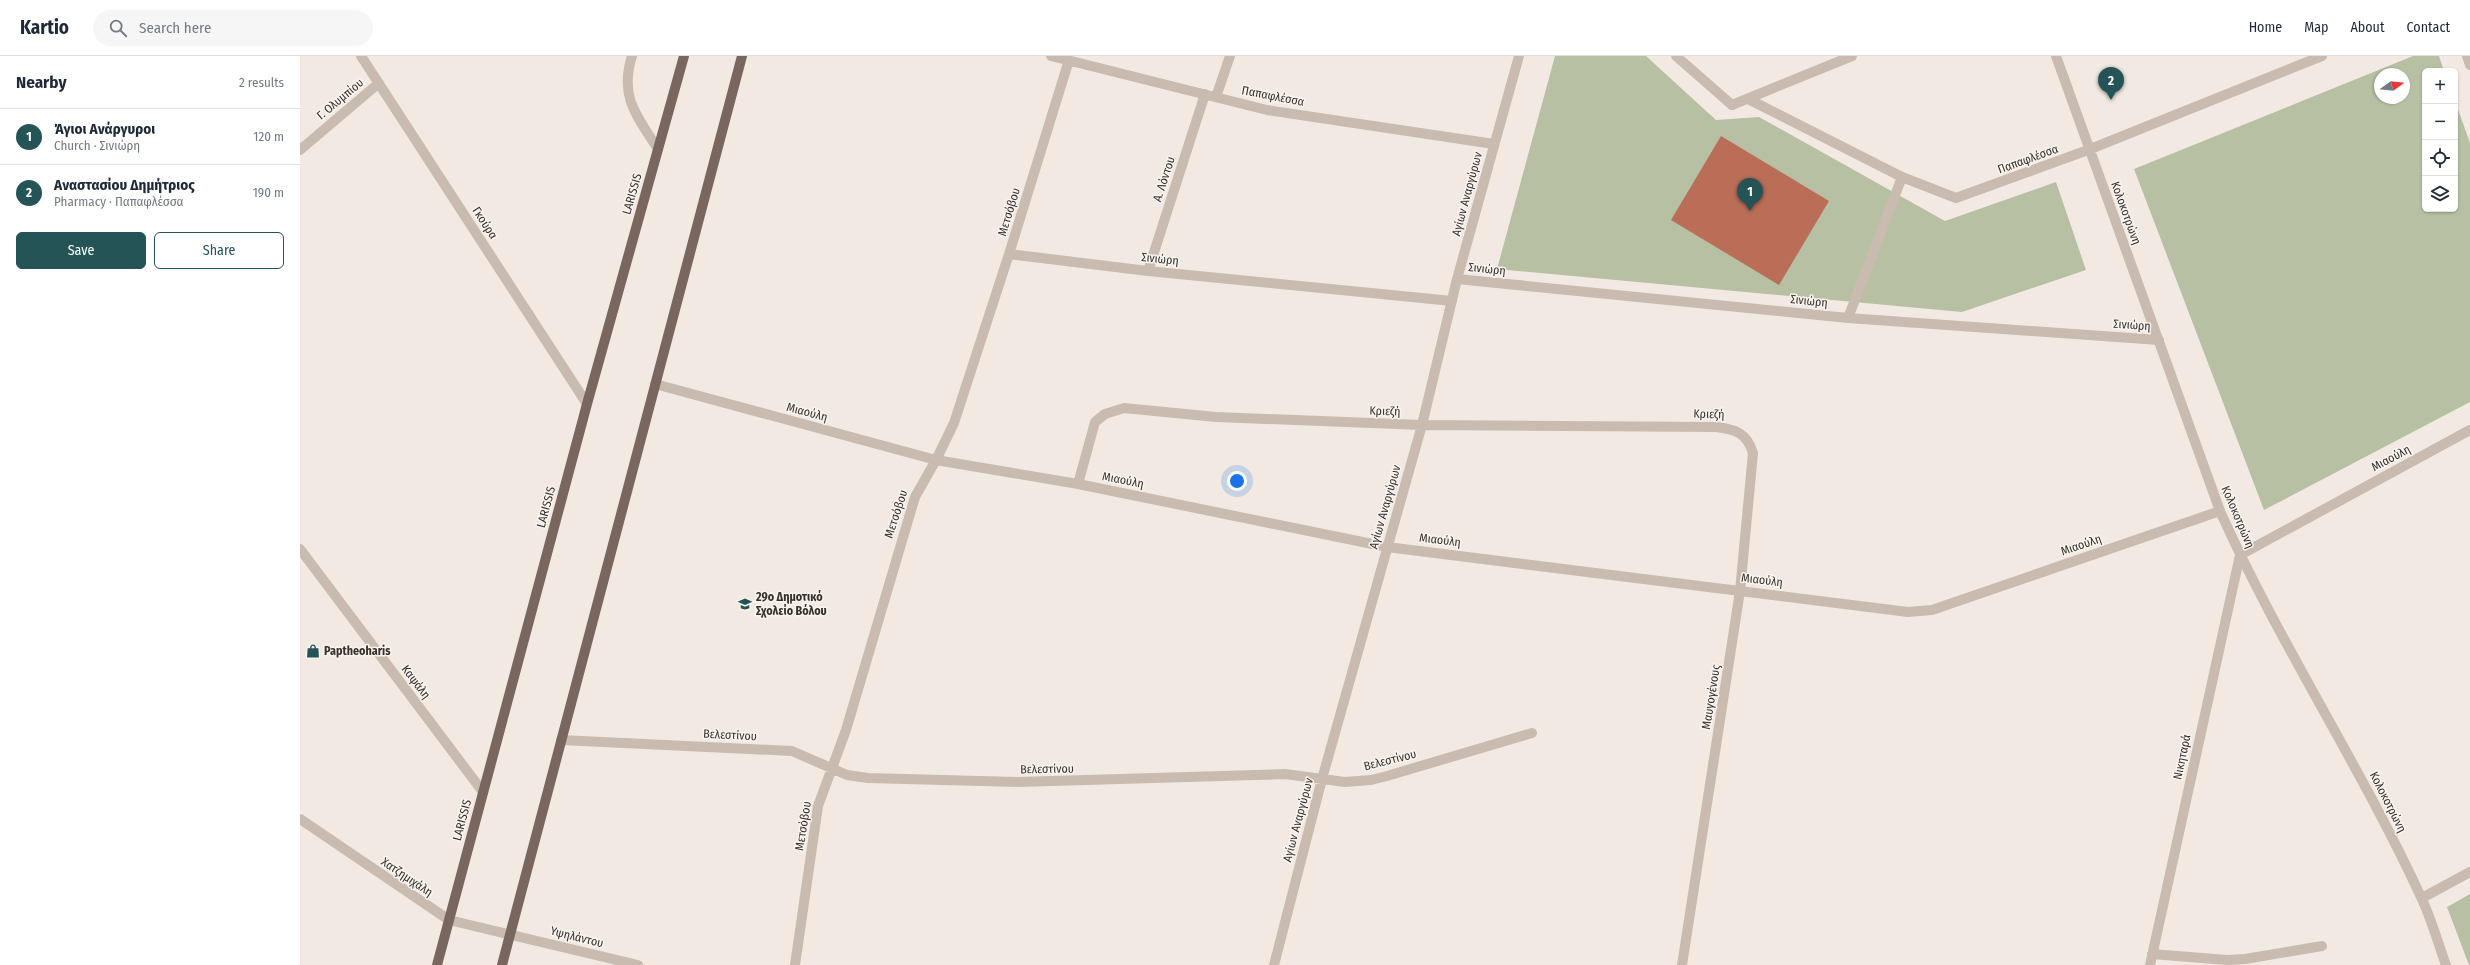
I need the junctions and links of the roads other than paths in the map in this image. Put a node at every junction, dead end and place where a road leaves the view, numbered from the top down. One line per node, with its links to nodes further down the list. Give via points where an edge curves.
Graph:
1 (361, 56): 15 (street, Γκούρα)
2 (632, 56): 20 (street, via 626,75 632,107)
3 (684, 56): 20 (main road, LARISSIS)
4 (742, 56): 30 (main road)
5 (1051, 56): 13 (street, Παπαφλέσσα)
6 (1230, 56): 17 (street)
7 (1519, 56): 19 (street, Αγίων Αναργύρων)
8 (1676, 56): 18 (street, via 1732,105)
9 (1852, 56): 18 (street)
10 (2056, 56): 22 (street, Κολοκοτρώνη)
11 (2322, 56): 22 (street, Παπαφλέσσα)
12 (2467, 56): 14 (street)
13 (1069, 60): 16 (street, Παπαφλέσσα); 24 (street, Μετσόβου)
14 (2470, 65)
15 (379, 83): 21 (street, Γ. Ολυμπίου); 31 (street, Γκούρα)
16 (1205, 94): 17 (street, Παπαφλέσσα); 25 (street, Α. Λόντου)
17 (1216, 97): 19 (street, Παπαφλέσσα, via 1267,110)
18 (1748, 99): 23 (street, Παπαφλέσσα)
19 (1494, 144): 26 (street, Αγίων Αναργύρων)
20 (658, 149): 31 (main road, LARISSIS)
21 (300, 150)
22 (2088, 150): 23 (street, Παπαφλέσσα, via 1956,198); 29 (street, Κολοκοτρώνη)
23 (1902, 177): 28 (street)
24 (1009, 254): 25 (street, Σινιώρη); 35 (street, Μετσόβου, via 954,423)
25 (1148, 271): 27 (street, Σινιώρη)
26 (1457, 279): 27 (street, Αγίων Αναργύρων); 28 (street, Σινιώρη)
27 (1452, 301): 32 (street, Αγίων Αναργύρων)
28 (1848, 318): 29 (street, Σινιώρη)
29 (2159, 340): 37 (street, Κολοκοτρώνη)
30 (655, 384): 35 (street, Μιαούλη); 43 (main road)
31 (587, 404): 46 (main road, LARISSIS)
32 (1422, 425): 34 (street, Κριεζή, via 1716,426 1731,428); 36 (street, Κριεζή, via 1216,417 1124,408 1112,410 1095,422); 38 (street, Αγίων Αναργύρων)
33 (2470, 430): 40 (street, Μιαούλη)
34 (1743, 434): 41 (street, Μαυγογένους, via 1750,442 1752,453)
35 (936, 460): 36 (street, Μιαούλη); 44 (street, Μετσόβου, via 915,497 846,730)
36 (1078, 484): 38 (street, Μιαούλη)
37 (2220, 511): 40 (street, Κολοκοτρώνη); 41 (street, Μιαούλη, via 1932,610 1901,612)
38 (1387, 547): 41 (street, Μιαούλη); 45 (street, Αγίων Αναργύρων)
39 (300, 549): 46 (street, Καψάλη)
40 (2240, 555): 49 (street, Κολοκοτρώνη, via 2354,763); 53 (street, Νικηταρά)
41 (1740, 591): 59 (street, Μαυγογένους)
42 (1532, 733): 45 (street, Βελεστίνου, via 1371,780 1344,782)
43 (561, 740): 44 (street, Βελεστίνου, via 792,751); 51 (main road)
44 (831, 769): 45 (street, Βελεστίνου, via 847,775 868,778 1018,782 1285,774); 57 (street, Μετσόβου, via 818,806)
45 (1322, 779): 58 (street, Αγίων Αναργύρων)
46 (483, 792): 50 (main road, LARISSIS)
47 (300, 819): 50 (street, Χατζημιχάλη)
48 (2470, 872): 49 (street)
49 (2422, 898): 61 (street, Κολοκοτρώνη)
50 (449, 920): 51 (street, Χατζημιχάλη); 54 (main road, LARISSIS)
51 (510, 933): 55 (main road); 56 (street, Υψηλάντου)
52 (2322, 946): 53 (street, via 2245,960)
53 (2152, 954): 60 (street, Νικηταρά)
54 (437, 965)
55 (502, 965)
56 (638, 965)
57 (796, 965)
58 (1274, 965)
59 (1682, 965)
60 (2150, 965)
61 (2446, 965)

